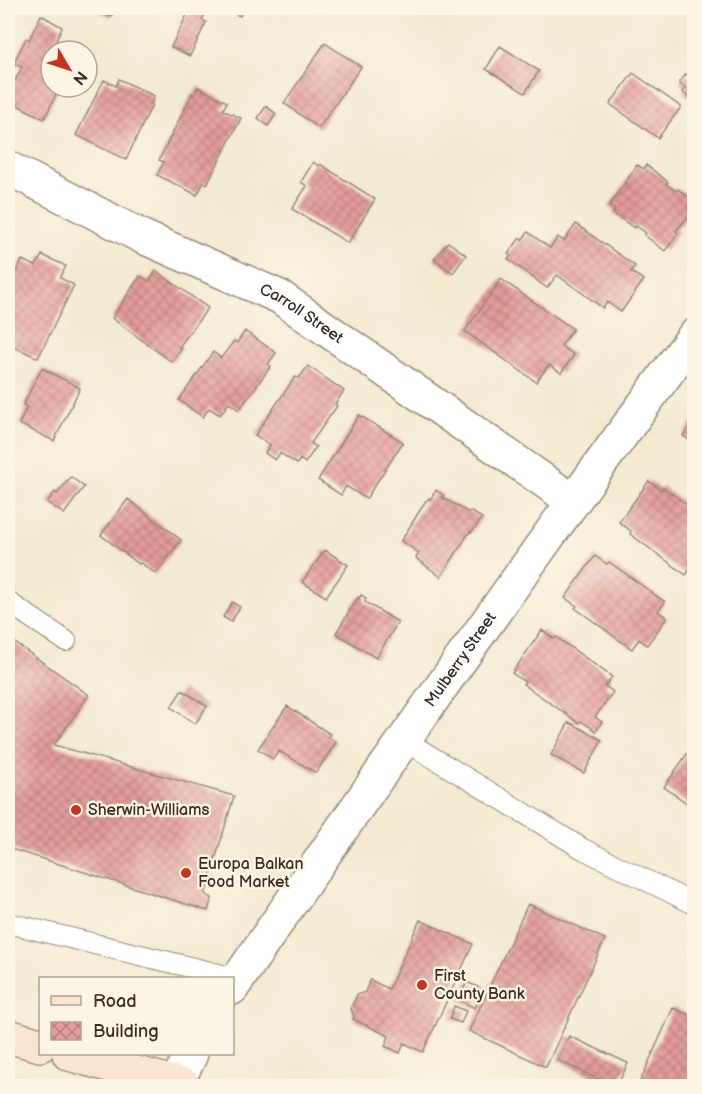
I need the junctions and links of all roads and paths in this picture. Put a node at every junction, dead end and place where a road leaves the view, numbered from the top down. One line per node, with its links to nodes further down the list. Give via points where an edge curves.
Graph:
1 (8, 168): 3 (street, Carroll Street, via 143,237 280,297)
2 (694, 336): 3 (street, Mulberry Street)
3 (573, 501): 6 (street, Mulberry Street)
4 (8, 602): 5 (lane)
5 (66, 640)
6 (404, 740): 7 (lane, via 583,849); 10 (street, Mulberry Street)
7 (694, 904)
8 (8, 923): 9 (lane)
9 (210, 977)
10 (236, 984)
11 (8, 1036): 12 (main road)
12 (39, 1045)
13 (76, 1055): 15 (main road)
14 (190, 1055): 15 (street)
15 (180, 1085)

